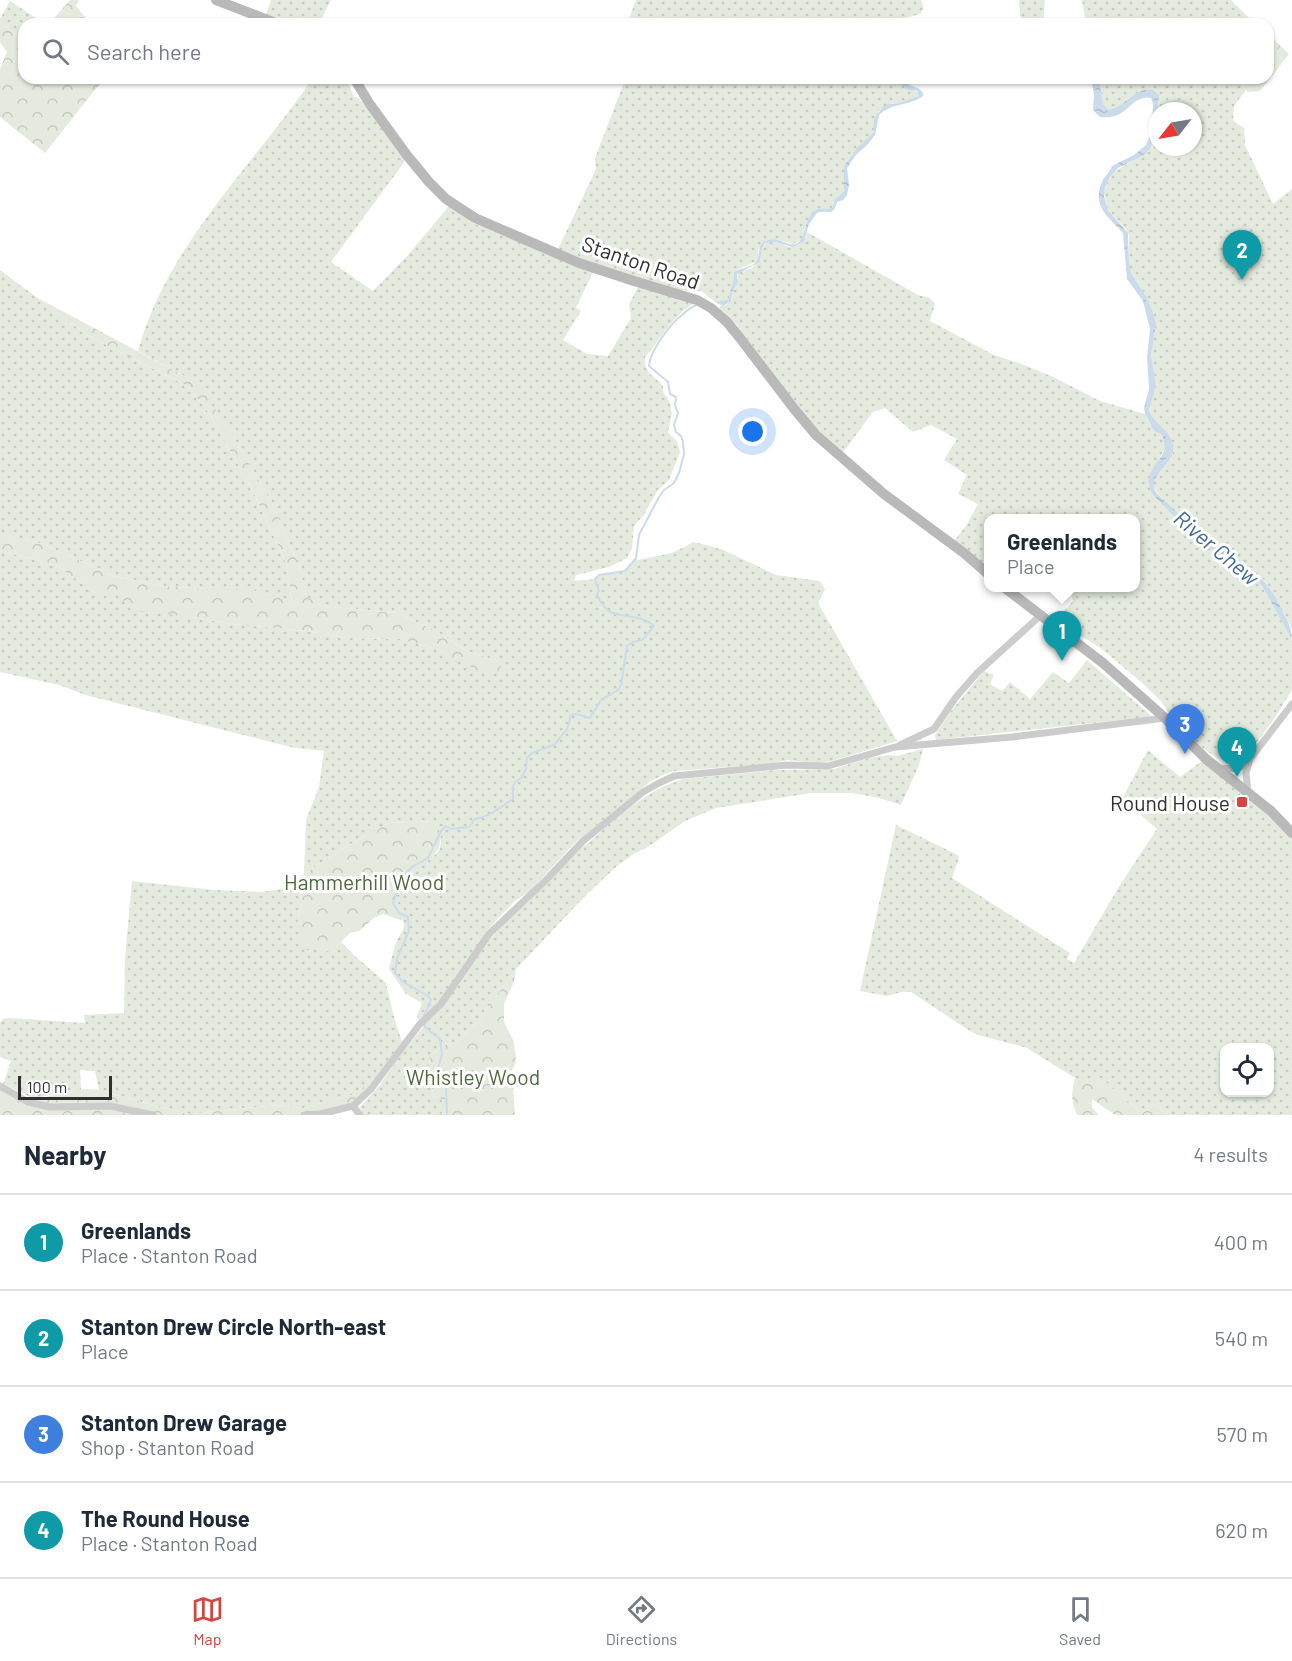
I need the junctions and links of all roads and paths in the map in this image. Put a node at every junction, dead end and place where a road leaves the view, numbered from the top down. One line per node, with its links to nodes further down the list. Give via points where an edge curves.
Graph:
1 (216, 0): 2 (main road)
2 (262, 18)
3 (358, 84): 4 (main road, Stanton Road, via 429,182 475,218 579,263 697,300 711,308 727,322 816,435 884,494)
4 (984, 570)
5 (1010, 592): 6 (main road)
6 (1041, 615): 8 (main road); 9 (street, via 977,673 934,729)
7 (1292, 704): 10 (street)
8 (1165, 718): 9 (street); 11 (main road)
9 (896, 747): 15 (street, via 828,766 786,765 674,776 643,792 583,841 500,922 441,1004)
10 (1250, 759): 11 (street, via 1237,768); 12 (street, via 1245,773)
11 (1216, 768): 12 (main road)
12 (1248, 793): 13 (main road)
13 (1292, 833)
14 (0, 1086): 17 (street, via 28,1102 50,1107 110,1106)
15 (353, 1106): 16 (street); 19 (street)
16 (320, 1114): 18 (street)
17 (153, 1115)
18 (304, 1115)
19 (360, 1115)

